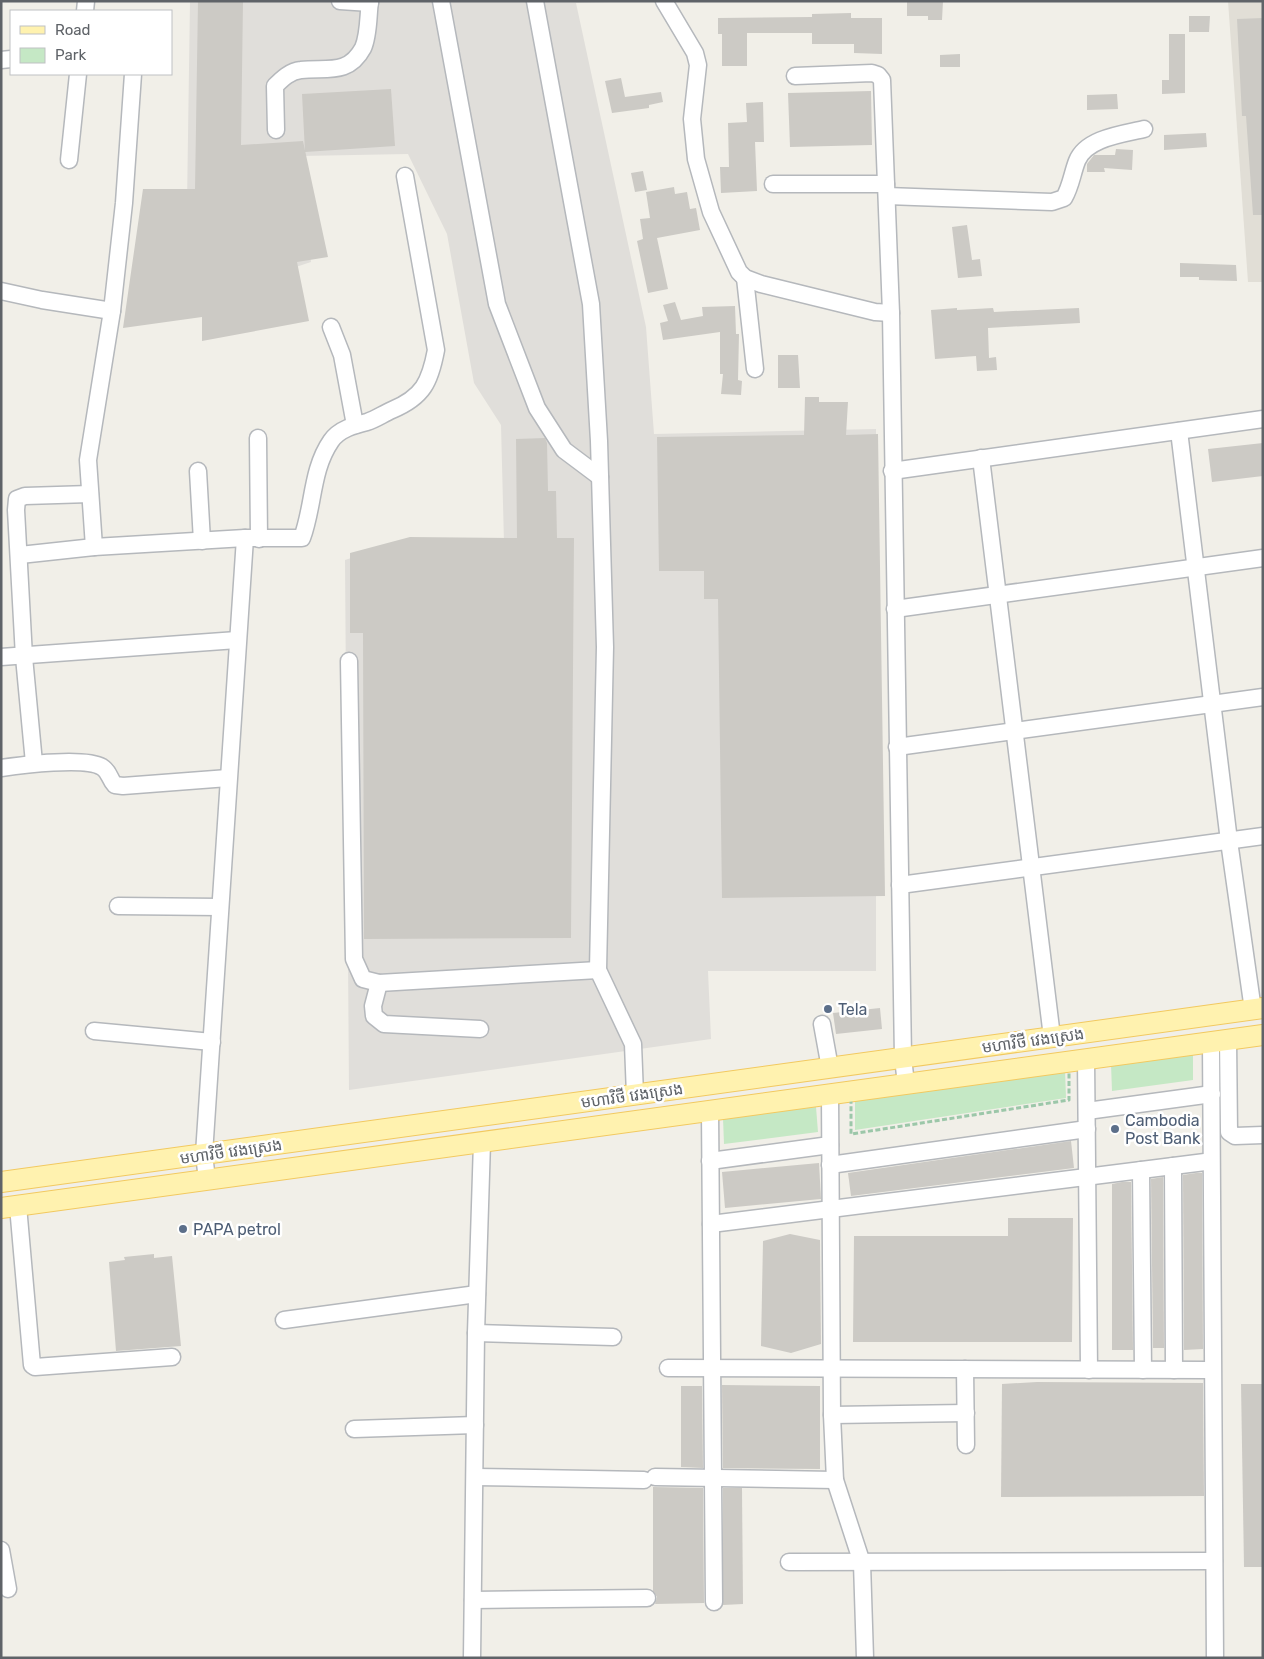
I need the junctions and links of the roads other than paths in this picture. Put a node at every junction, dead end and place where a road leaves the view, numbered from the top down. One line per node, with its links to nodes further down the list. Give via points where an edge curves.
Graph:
1 (340, 1): 5 (street)
2 (441, 1): 28 (street, via 497,304 537,408 564,450)
3 (535, 1): 28 (street, via 591,304)
4 (664, 1): 15 (street, via 695,53 698,65 692,119 696,159 711,212 738,272)
5 (370, 2): 10 (street, via 364,46 353,62 334,70 299,70 284,76 275,86)
6 (78, 75): 11 (street)
7 (133, 75): 17 (street)
8 (795, 76): 14 (street, via 878,75 882,80)
9 (1144, 129): 14 (street, via 1104,139 1086,149 1077,160 1072,186 1064,198 1052,202)
10 (276, 130)
11 (69, 160)
12 (405, 176): 22 (street, via 436,350 432,372 406,405)
13 (773, 184): 14 (street)
14 (886, 190): 18 (street)
15 (745, 278): 18 (street, via 875,312); 20 (street)
16 (1, 292): 17 (street)
17 (112, 311): 29 (street, via 88,460)
18 (891, 313): 27 (street)
19 (331, 327): 22 (street, via 342,355)
20 (755, 369)
21 (1263, 419): 23 (street)
22 (355, 425): 30 (street, via 332,439 317,468 302,538)
23 (1179, 431): 25 (street); 35 (street)
24 (258, 438): 30 (street)
25 (981, 458): 27 (street); 36 (street)
26 (198, 471): 31 (street)
27 (892, 471): 37 (street)
28 (600, 477): 55 (street, via 605,647)
29 (90, 494): 32 (street); 33 (street, via 17,499)
30 (252, 538): 31 (street); 38 (street)
31 (202, 541): 32 (street)
32 (94, 547): 33 (street)
33 (20, 554): 40 (street)
34 (1263, 558): 35 (street)
35 (1196, 568): 36 (street); 43 (street)
36 (998, 595): 37 (street); 44 (street)
37 (895, 609): 45 (street)
38 (237, 640): 40 (street); 48 (street)
39 (1, 657): 40 (street)
40 (24, 657): 46 (street)
41 (348, 661): 56 (street, via 354,959 363,978)
42 (1263, 697): 43 (street)
43 (1212, 704): 44 (street); 50 (street)
44 (1014, 731): 45 (street); 51 (street)
45 (897, 746): 52 (street)
46 (34, 763): 47 (street); 48 (street, via 101,766 109,773 115,786)
47 (1, 768)
48 (228, 778): 54 (street)
49 (1263, 836): 50 (street)
50 (1229, 841): 51 (street); 57 (street)
51 (1031, 868): 52 (street); 62 (street)
52 (900, 885): 65 (street)
53 (118, 906): 54 (street)
54 (220, 907): 64 (street)
55 (598, 970): 56 (street); 71 (street, via 634,1044)
56 (379, 983): 59 (street, via 374,1016 384,1024)
57 (1258, 1009): 62 (main road, មហាវិថី វេងស្រេង)
58 (822, 1024): 67 (street)
59 (480, 1029)
60 (94, 1031): 64 (street)
61 (1263, 1035): 63 (main road, មហាវិថី វេងស្រេង)
62 (1052, 1037): 65 (main road, មហាវិថី វេងស្រេង)
63 (1220, 1041): 66 (main road, មហាវិថី វេងស្រេង); 70 (street); 76 (street, via 1229,1132 1235,1136)
64 (212, 1042): 79 (street)
65 (903, 1058): 67 (main road, មហាវិថី វេងស្រេង); 68 (street)
66 (1086, 1059): 68 (main road, មហាវិថី វេងស្រេង); 73 (street)
67 (830, 1068): 71 (main road, មហាវិថី វេងស្រេង)
68 (906, 1084): 69 (main road, មហាវិថី វេងស្រេង)
69 (830, 1094): 72 (main road, មហាវិថី វេងស្រេង); 78 (street)
70 (1212, 1094): 73 (street); 113 (street)
71 (634, 1095): 74 (main road); 79 (main road, មហាវិថី វេងស្រេង)
72 (710, 1111): 74 (main road, មហាវិថី វេងស្រេង); 80 (street)
73 (1087, 1111): 75 (street)
74 (639, 1121): 77 (main road, មហាវិថី វេងស្រេង)
75 (1087, 1129): 82 (street); 85 (street)
76 (1263, 1136)
77 (482, 1142): 86 (main road, មហាវិថី វេងស្រេង); 91 (street)
78 (830, 1145): 80 (street); 82 (street)
79 (204, 1154): 86 (street); 87 (main road, មហាវិថី វេងស្រេង)
80 (710, 1162): 90 (street)
81 (1205, 1162): 83 (street)
82 (830, 1165): 89 (street)
83 (1173, 1166): 84 (street); 102 (street)
84 (1141, 1170): 85 (street); 101 (street)
85 (1087, 1176): 89 (street); 100 (street)
86 (207, 1180): 88 (main road, មហាវិថី វេងស្រេង)
87 (1, 1182)
88 (10, 1207): 95 (street, via 32,1366)
89 (831, 1209): 90 (street); 98 (street)
90 (711, 1224): 97 (street)
91 (477, 1294): 92 (street); 93 (street)
92 (284, 1320)
93 (476, 1333): 94 (street); 106 (street)
94 (614, 1337)
95 (172, 1357)
96 (668, 1368): 97 (street)
97 (712, 1369): 98 (street); 110 (street)
98 (832, 1369): 99 (street); 105 (street)
99 (965, 1370): 100 (street); 104 (street)
100 (1089, 1370): 101 (street)
101 (1144, 1370): 102 (street)
102 (1174, 1370): 103 (street)
103 (1209, 1370)
104 (966, 1413): 105 (street); 108 (street)
105 (832, 1415): 111 (street)
106 (475, 1425): 107 (street); 109 (street)
107 (354, 1429)
108 (966, 1444)
109 (475, 1477): 110 (street); 118 (street)
110 (713, 1478): 111 (street); 119 (street)
111 (835, 1480): 115 (street)
112 (1, 1550): 116 (street)
113 (1214, 1561): 115 (street); 122 (street)
114 (789, 1562): 115 (street)
115 (862, 1563): 121 (street)
116 (8, 1589)
117 (647, 1598): 118 (street)
118 (473, 1600): 120 (street)
119 (714, 1602)
120 (472, 1658)
121 (865, 1658)
122 (1214, 1658)

